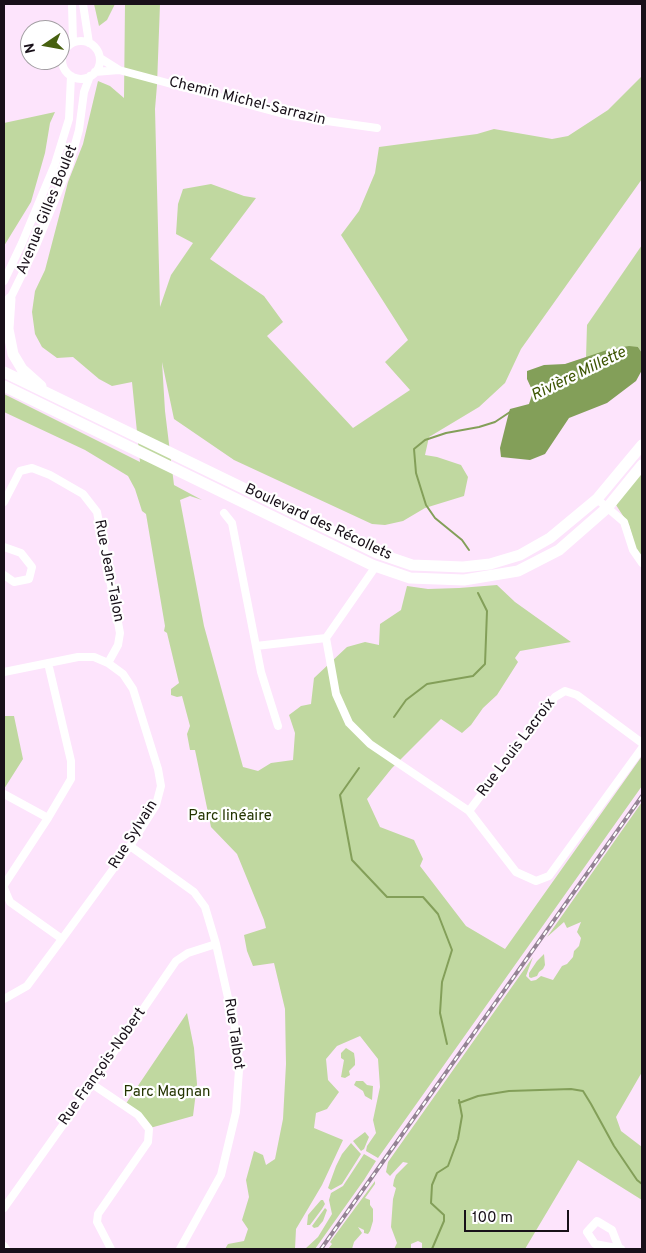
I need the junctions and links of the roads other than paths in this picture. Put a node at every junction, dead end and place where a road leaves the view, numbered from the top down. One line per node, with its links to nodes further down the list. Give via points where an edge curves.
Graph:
1 (72, 4): 3 (street, Avenue Gilles Boulet)
2 (83, 4): 4 (street)
3 (73, 42): 4 (street); 8 (street, Avenue Gilles Boulet, via 62,56 64,68)
4 (90, 43): 5 (street)
5 (100, 58): 6 (street, Chemin Michel-Sarrazin); 7 (street, Avenue Gilles Boulet)
6 (119, 70): 7 (street, Chemin Michel-Sarrazin); 9 (street, Chemin Michel-Sarrazin, via 291,116)
7 (93, 74): 8 (street, via 81,79); 11 (street, Avenue Gilles Boulet, via 84,92 79,130)
8 (71, 76): 10 (street, Avenue Gilles Boulet, via 69,119)
9 (377, 128)
10 (54, 164): 11 (street); 12 (street, Avenue Gilles Boulet)
11 (69, 166): 13 (street, Avenue Gilles Boulet)
12 (22, 243): 13 (street); 14 (street, Avenue Gilles Boulet)
13 (35, 248): 15 (street, Avenue Gilles Boulet)
14 (4, 281)
15 (10, 299): 16 (street, Avenue Gilles Boulet); 19 (main road, via 8,329 13,354 22,369)
16 (4, 312)
17 (4, 372): 19 (main road, Boulevard des Récollets)
18 (4, 386): 28 (main road, Boulevard des Récollets)
19 (53, 397): 22 (main road, Boulevard des Récollets, via 377,553 412,565 463,567 490,564 520,555 550,538)
20 (642, 445): 22 (main road, Boulevard des Récollets)
21 (642, 465): 24 (main road, Boulevard des Récollets)
22 (597, 499): 24 (street)
23 (4, 502): 33 (street, Rue Jean-Talon, via 20,471 32,468 50,474 83,494 97,512 120,632 118,645)
24 (607, 508): 27 (street, via 624,522 633,550); 28 (main road, Boulevard des Récollets, via 559,550 518,571 464,580 410,578)
25 (224, 513): 31 (street, via 232,524)
26 (4, 547): 29 (street, via 20,553 32,567 29,579 14,582)
27 (642, 563)
28 (376, 566): 30 (street)
29 (4, 575)
30 (326, 638): 31 (street); 39 (street, via 336,694 349,723 370,744)
31 (256, 646): 35 (street)
32 (48, 663): 33 (street, Rue Sylvain, via 94,657); 34 (street, Rue Sylvain); 40 (street, via 71,761 71,779)
33 (108, 663): 41 (street, Rue Sylvain, via 123,674 133,689 161,786 156,805)
34 (4, 672)
35 (278, 726)
36 (642, 743): 39 (street, Rue Louis Lacroix, via 577,695 564,691 555,697)
37 (642, 748): 39 (street, via 549,876 536,881 516,872)
38 (4, 794): 40 (street)
39 (469, 811)
40 (48, 818): 42 (street)
41 (130, 846): 43 (street, Rue Sylvain); 44 (street, Rue Talbot, via 194,892 205,907)
42 (4, 886): 43 (street, via 10,902)
43 (62, 940): 45 (street, Rue Sylvain, via 27,986)
44 (216, 944): 46 (street, Rue François-Nobert, via 188,953 176,961); 51 (street, Rue Talbot, via 235,1029 239,1070 236,1112 221,1175)
45 (4, 999)
46 (92, 1084): 47 (street, Rue François-Nobert); 50 (street, via 138,1115 149,1129 148,1142 98,1214 97,1222)
47 (4, 1208)
48 (4, 1246): 49 (street)
49 (6, 1249)
50 (111, 1249)
51 (180, 1249)

